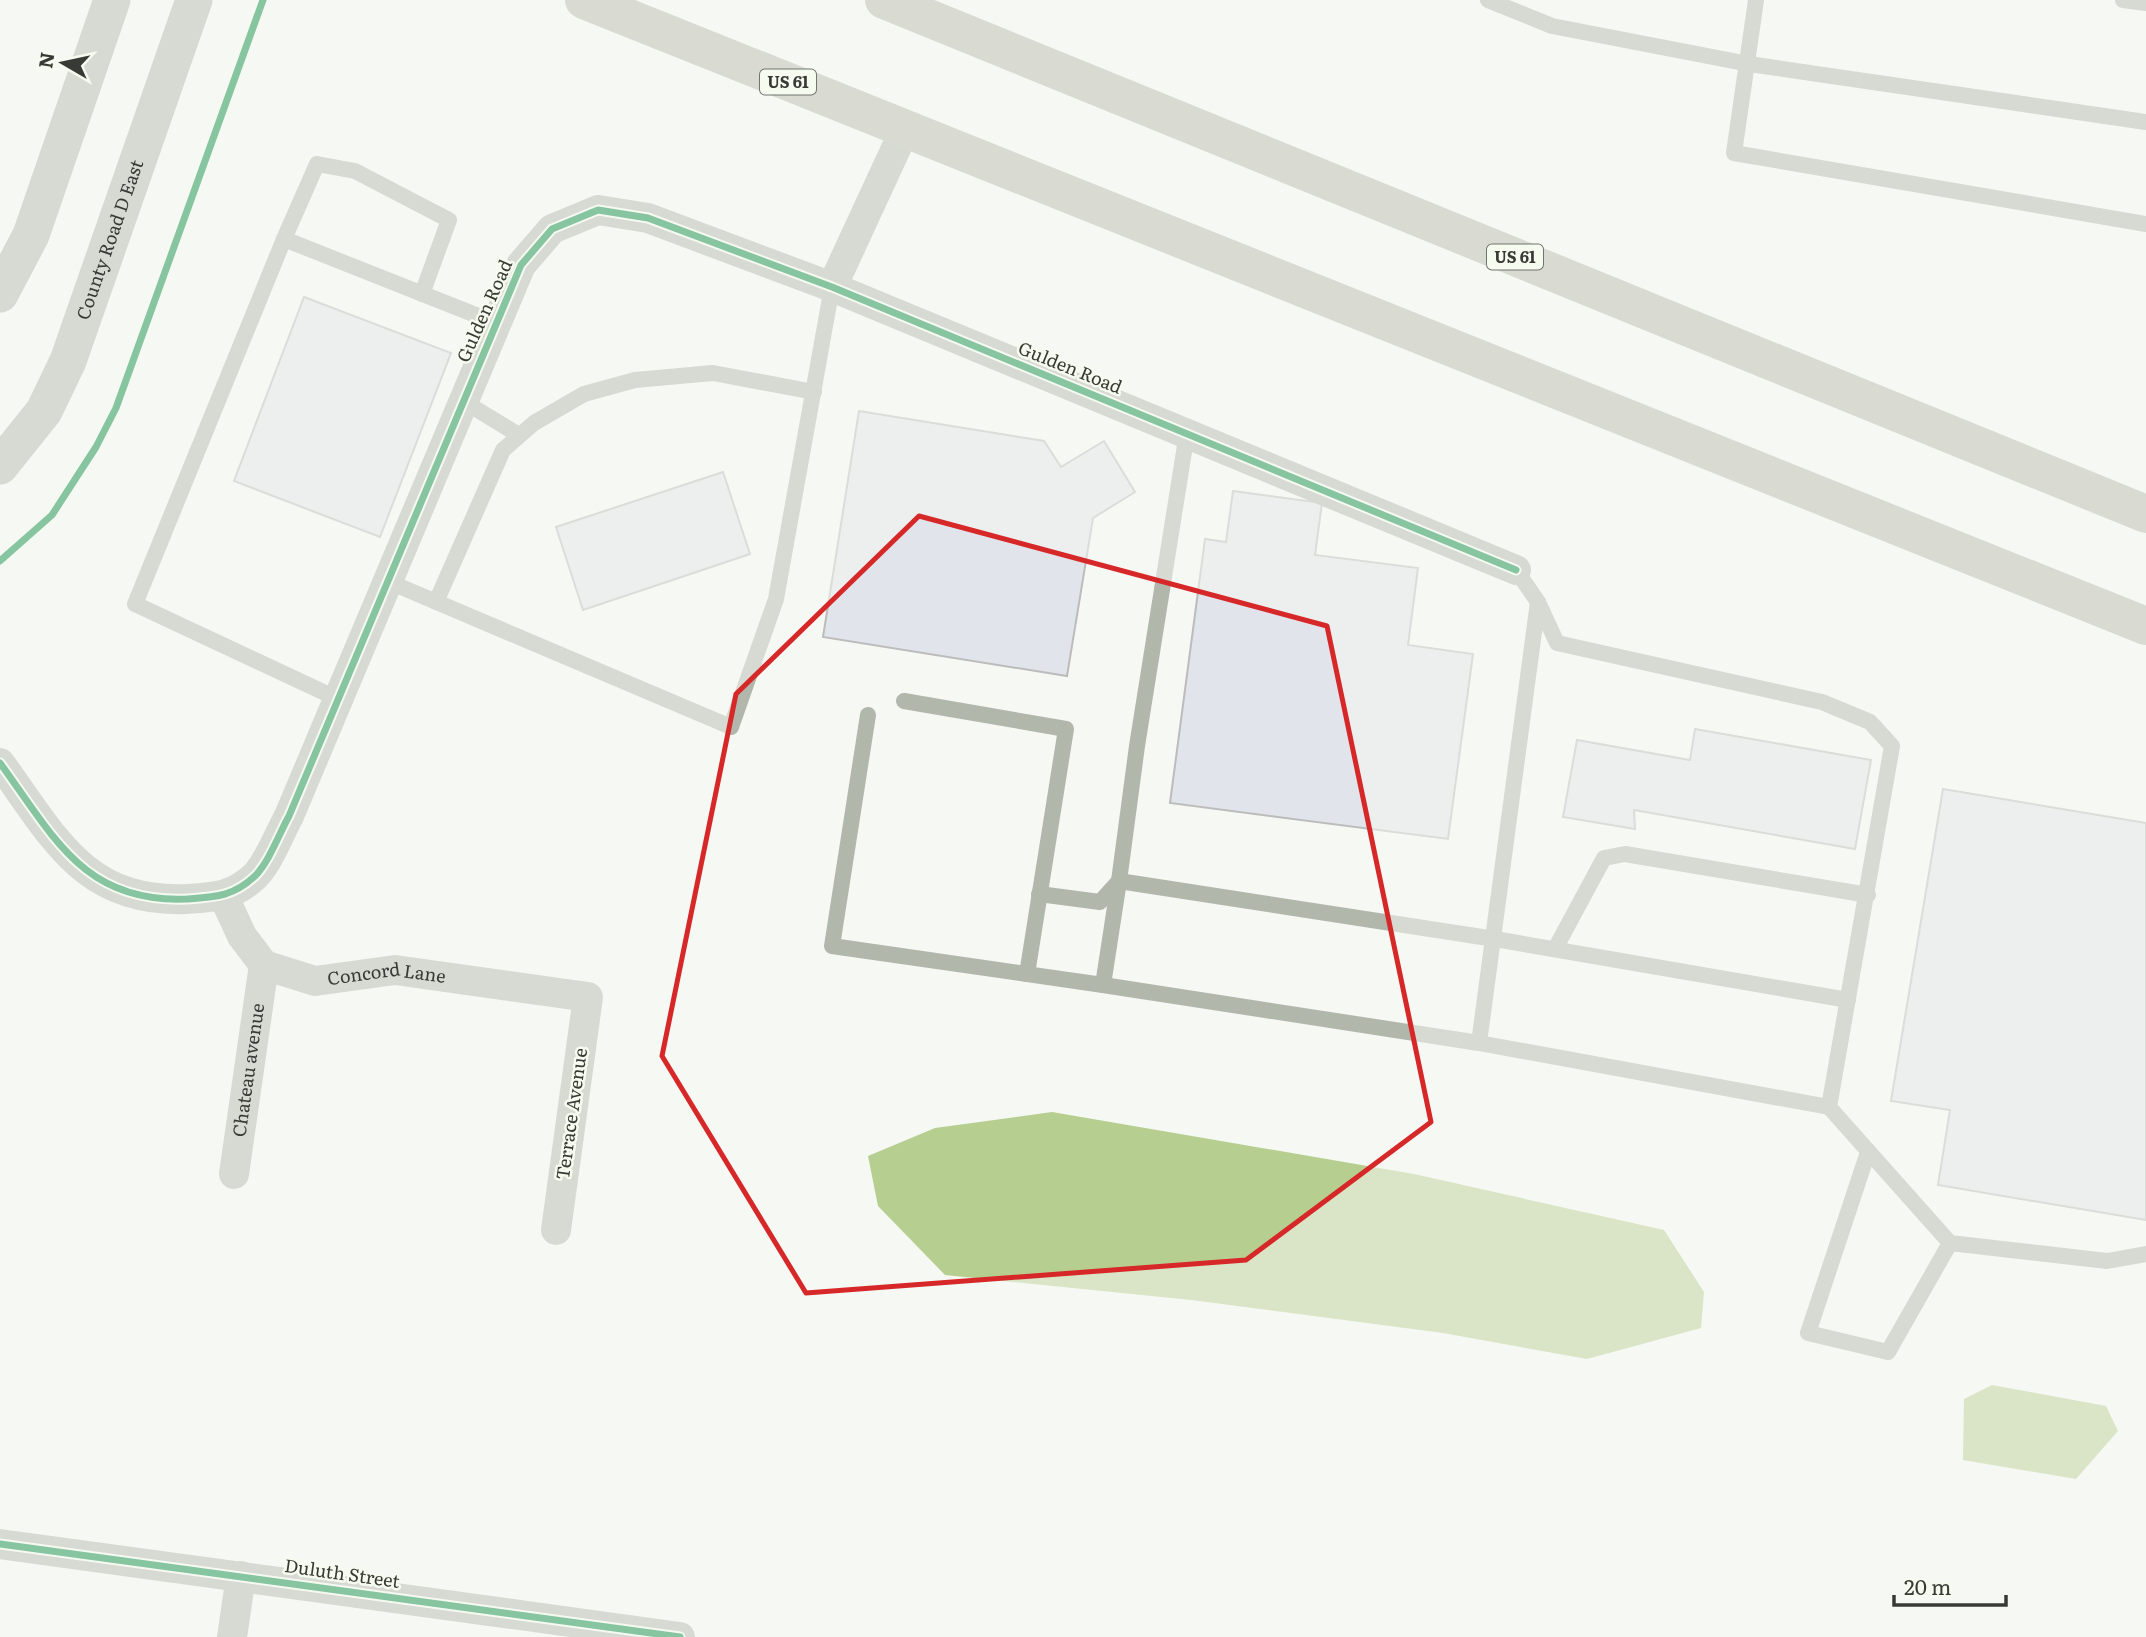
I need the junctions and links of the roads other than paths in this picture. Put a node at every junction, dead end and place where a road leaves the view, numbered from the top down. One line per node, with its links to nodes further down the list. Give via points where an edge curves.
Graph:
1 (113, 0): 15 (street, via 30,235)
2 (194, 0): 22 (street, County Road D East, via 68,361 44,411)
3 (584, 0): 11 (main road, US 61)
4 (884, 0): 23 (main road, US 61)
5 (1489, 0): 9 (lane, via 1552,26)
6 (1756, 0): 9 (lane)
7 (2123, 0): 8 (lane)
8 (2146, 3)
9 (1749, 64): 10 (lane); 12 (lane, via 1734,153)
10 (2146, 122)
11 (905, 129): 14 (street); 28 (main road, US 61)
12 (2146, 224)
13 (284, 239): 16 (lane); 16 (lane, via 317,164 355,172 449,220); 29 (lane, via 135,604)
14 (832, 286): 17 (street, Gulden Road, via 648,218 598,211 552,229 520,265); 18 (lane); 20 (street, Gulden Road)
15 (0, 294)
16 (422, 294): 17 (lane)
17 (496, 323): 19 (street, Gulden Road)
18 (814, 392): 21 (lane, via 713,373 635,380 584,394); 26 (lane, via 776,599 731,727)
19 (463, 401): 21 (lane); 25 (street, Gulden Road)
20 (1187, 433): 24 (street, Gulden Road); 33 (lane)
21 (519, 435): 26 (lane, via 503,450)
22 (0, 466)
23 (2146, 514)
24 (1516, 570): 27 (lane)
25 (387, 581): 26 (lane); 29 (street, Gulden Road)
26 (436, 602)
27 (1538, 602): 35 (lane, via 1557,643 1822,702 1870,722 1892,747); 37 (lane)
28 (2146, 626)
29 (338, 699): 36 (street, Gulden Road, via 289,816 256,875)
30 (904, 701): 34 (lane, via 1066,729)
31 (868, 715): 40 (lane, via 832,946)
32 (0, 764): 36 (street, via 61,848 106,886 152,900)
33 (1119, 881): 34 (lane, via 1100,902); 37 (lane); 41 (lane)
34 (1039, 894): 40 (lane)
35 (1868, 895): 38 (lane, via 1626,853 1604,858); 43 (lane)
36 (224, 897): 39 (street, via 242,936)
37 (1495, 939): 38 (lane); 44 (lane)
38 (1555, 949): 43 (lane)
39 (264, 965): 42 (street, Concord Lane, via 315,981 395,970); 47 (street, Chateau avenue)
40 (1027, 974): 41 (lane)
41 (1103, 985): 44 (lane)
42 (589, 997): 48 (street, Terrace Avenue)
43 (1848, 1000): 45 (lane)
44 (1479, 1043): 45 (lane)
45 (1829, 1108): 46 (lane)
46 (1868, 1152): 49 (lane); 49 (lane, via 1808,1333 1888,1352)
47 (234, 1174)
48 (556, 1230)
49 (1950, 1243): 50 (lane, via 2106,1261)
50 (2146, 1254)
51 (0, 1544): 52 (street, Duluth Street)
52 (240, 1576): 53 (street); 54 (street, Duluth Street)
53 (232, 1637)
54 (680, 1637)

